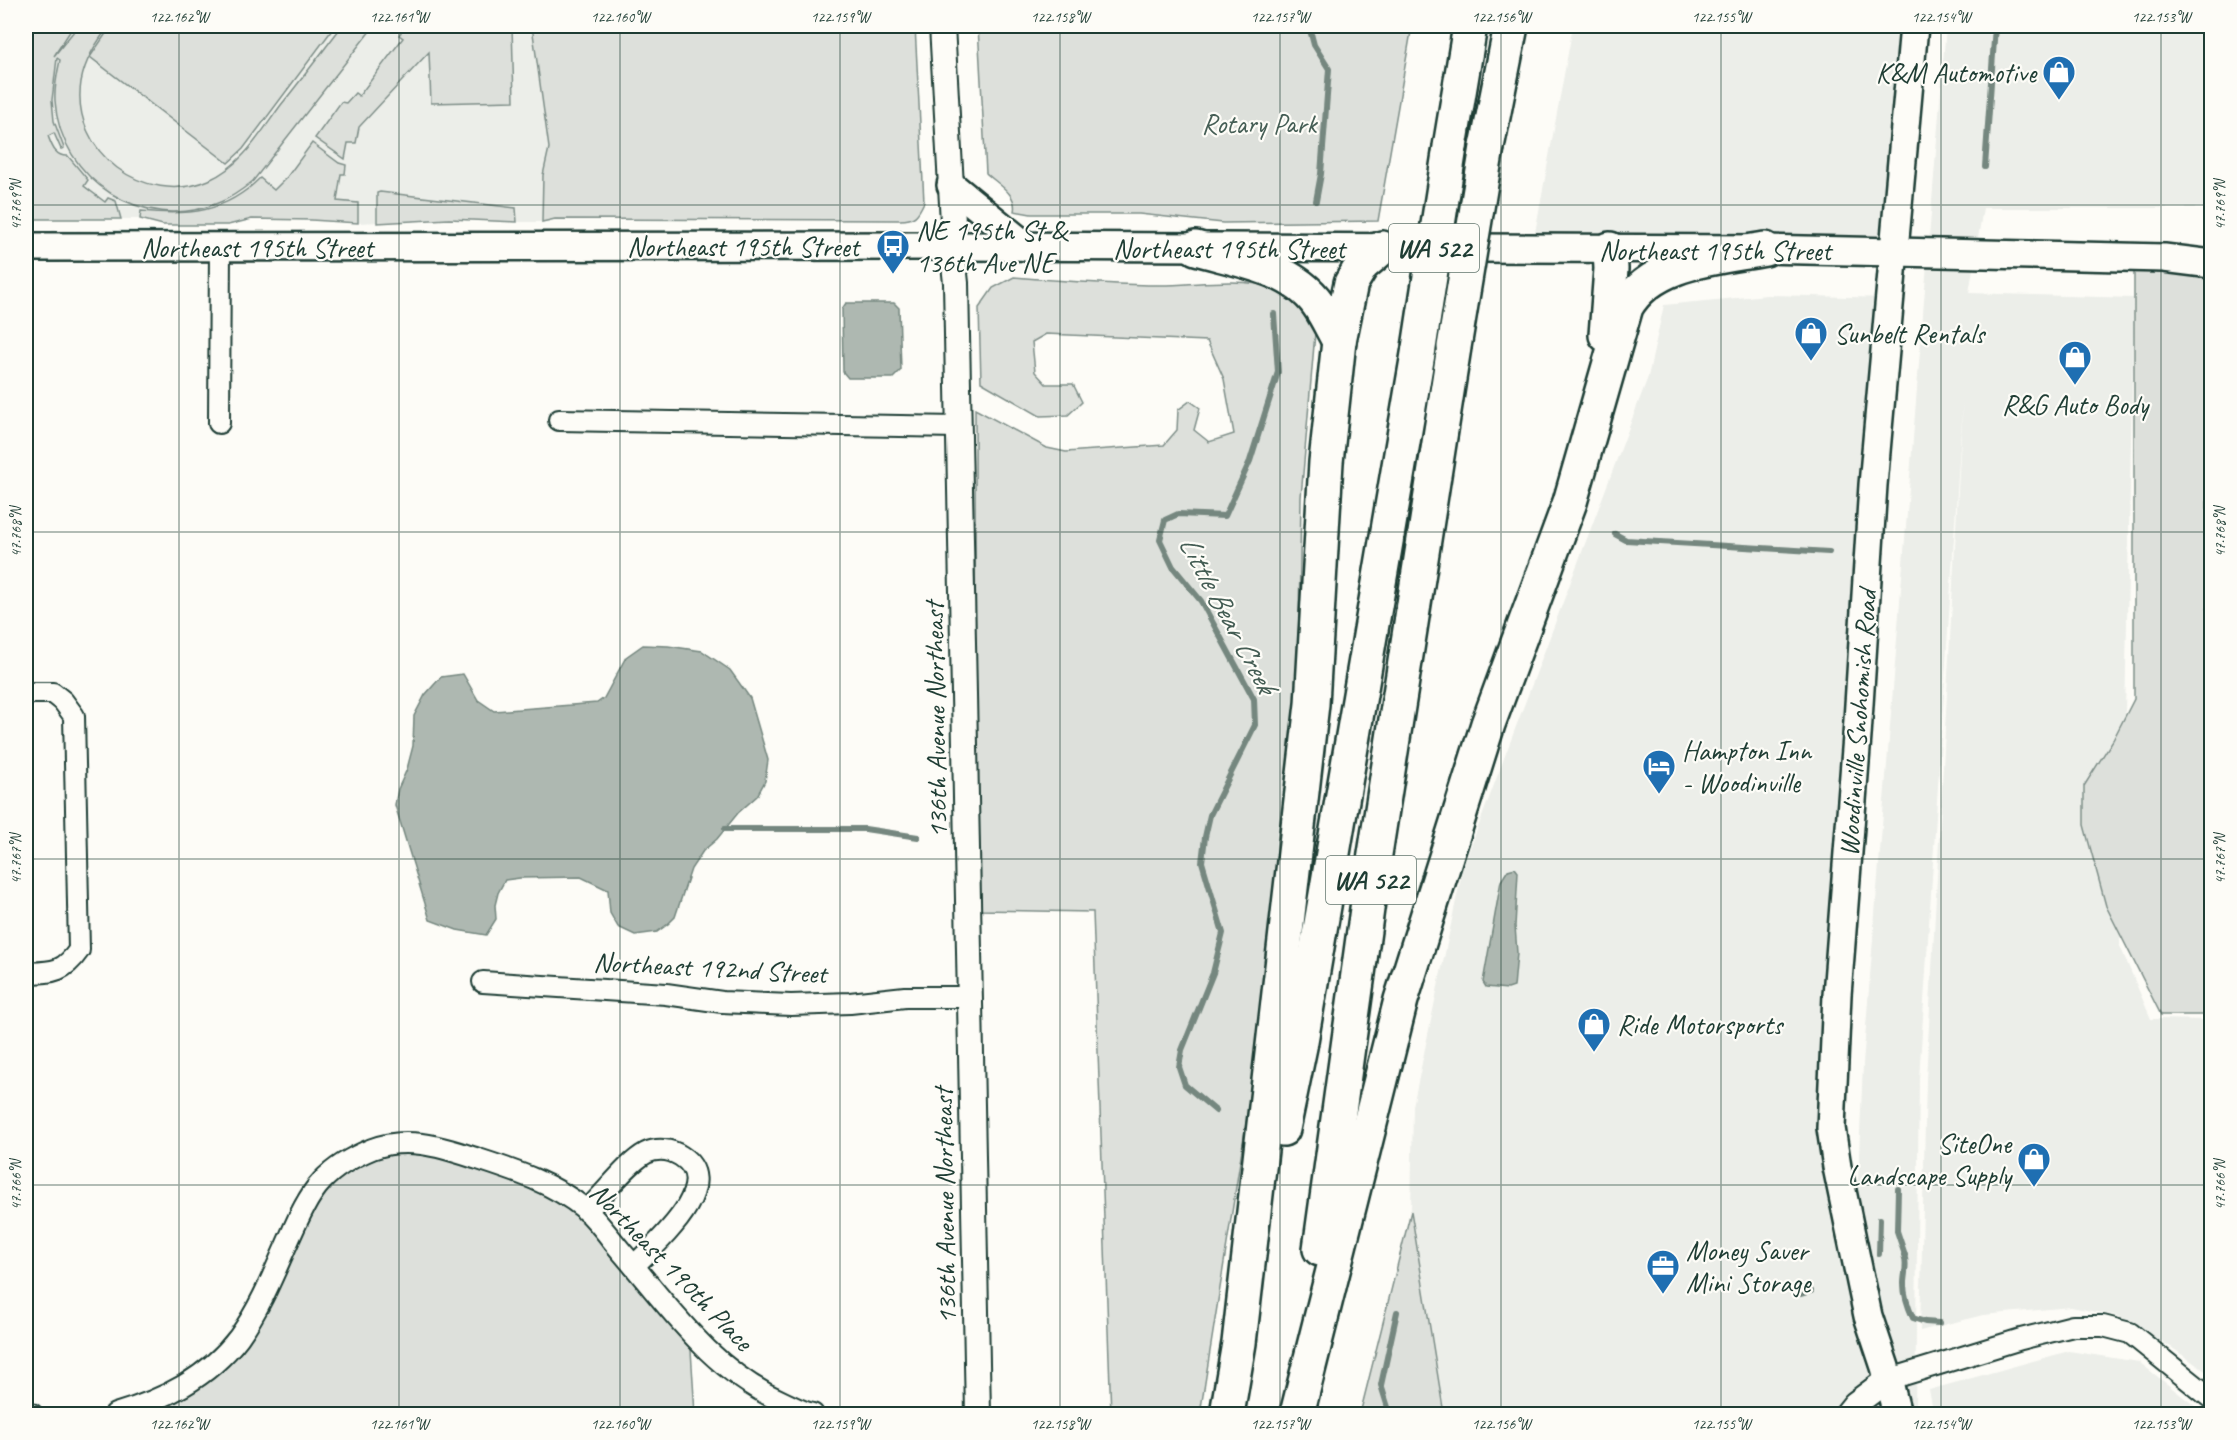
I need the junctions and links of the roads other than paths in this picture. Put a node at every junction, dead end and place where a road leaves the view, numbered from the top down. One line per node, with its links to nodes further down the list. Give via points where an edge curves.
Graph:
1 (942, 26): 5 (street, 136th Avenue Northeast)
2 (1470, 26): 27 (highway, WA 522, bridge, via 1300,1047)
3 (1511, 26): 36 (highway, WA 522, bridge, via 1454,347 1371,880)
4 (1914, 26): 14 (main road, Woodinville Snohomish Road)
5 (951, 185): 6 (street, 136th Avenue Northeast); 9 (main road)
6 (952, 246): 8 (main road, Northeast 195th Street); 9 (main road, Northeast 195th Street); 20 (street, 136th Avenue Northeast)
7 (26, 247): 8 (main road, Northeast 195th Street)
8 (220, 247): 19 (street)
9 (1027, 247): 10 (main road, Northeast 195th Street)
10 (1196, 248): 11 (main road, Northeast 195th Street); 16 (highway, via 1284,275 1298,284 1317,303)
11 (1382, 248): 12 (main road, Northeast 195th Street); 16 (highway, via 1362,265 1351,283)
12 (1610, 249): 13 (main road, Northeast 195th Street); 18 (highway, via 1605,339)
13 (1765, 249): 14 (main road, Northeast 195th Street); 18 (highway, via 1677,268 1644,284 1626,307)
14 (1893, 251): 15 (main road, Northeast 195th Street, via 2164,258); 28 (main road, Woodinville Snohomish Road, via 1873,485 1831,1128 1868,1316)
15 (2211, 264)
16 (1339, 341): 27 (highway, via 1326,462 1312,704)
17 (559, 420): 20 (street)
18 (1593, 420): 36 (highway, via 1570,502 1488,724 1401,1000)
19 (219, 423)
20 (958, 427): 24 (street, 136th Avenue Northeast)
21 (26, 693): 22 (street, via 53,693 74,716 79,950 69,965 50,972)
22 (26, 973)
23 (483, 982): 24 (street, Northeast 192nd Street, via 791,1005)
24 (970, 997): 34 (street, 136th Avenue Northeast)
25 (586, 1210): 26 (street, Northeast 190th Place); 26 (street, via 635,1160 648,1152 674,1152 691,1166 696,1179 694,1195 686,1210); 32 (street, Northeast 190th Place, via 524,1174 440,1146 406,1142 356,1155 321,1181 298,1217 265,1295 238,1338 203,1374 178,1390)
26 (634, 1266): 33 (street, Northeast 190th Place, via 690,1334 725,1367 766,1395)
27 (1239, 1342): 35 (highway, WA 522)
28 (1887, 1380): 29 (street, via 2073,1326 2103,1326 2130,1333); 37 (street); 38 (main road, Woodinville Snohomish Road)
29 (2211, 1399)
30 (26, 1413): 31 (street)
31 (32, 1414)
32 (115, 1414)
33 (813, 1414)
34 (978, 1414)
35 (1227, 1414)
36 (1297, 1414)
37 (1847, 1414)
38 (1897, 1414)

